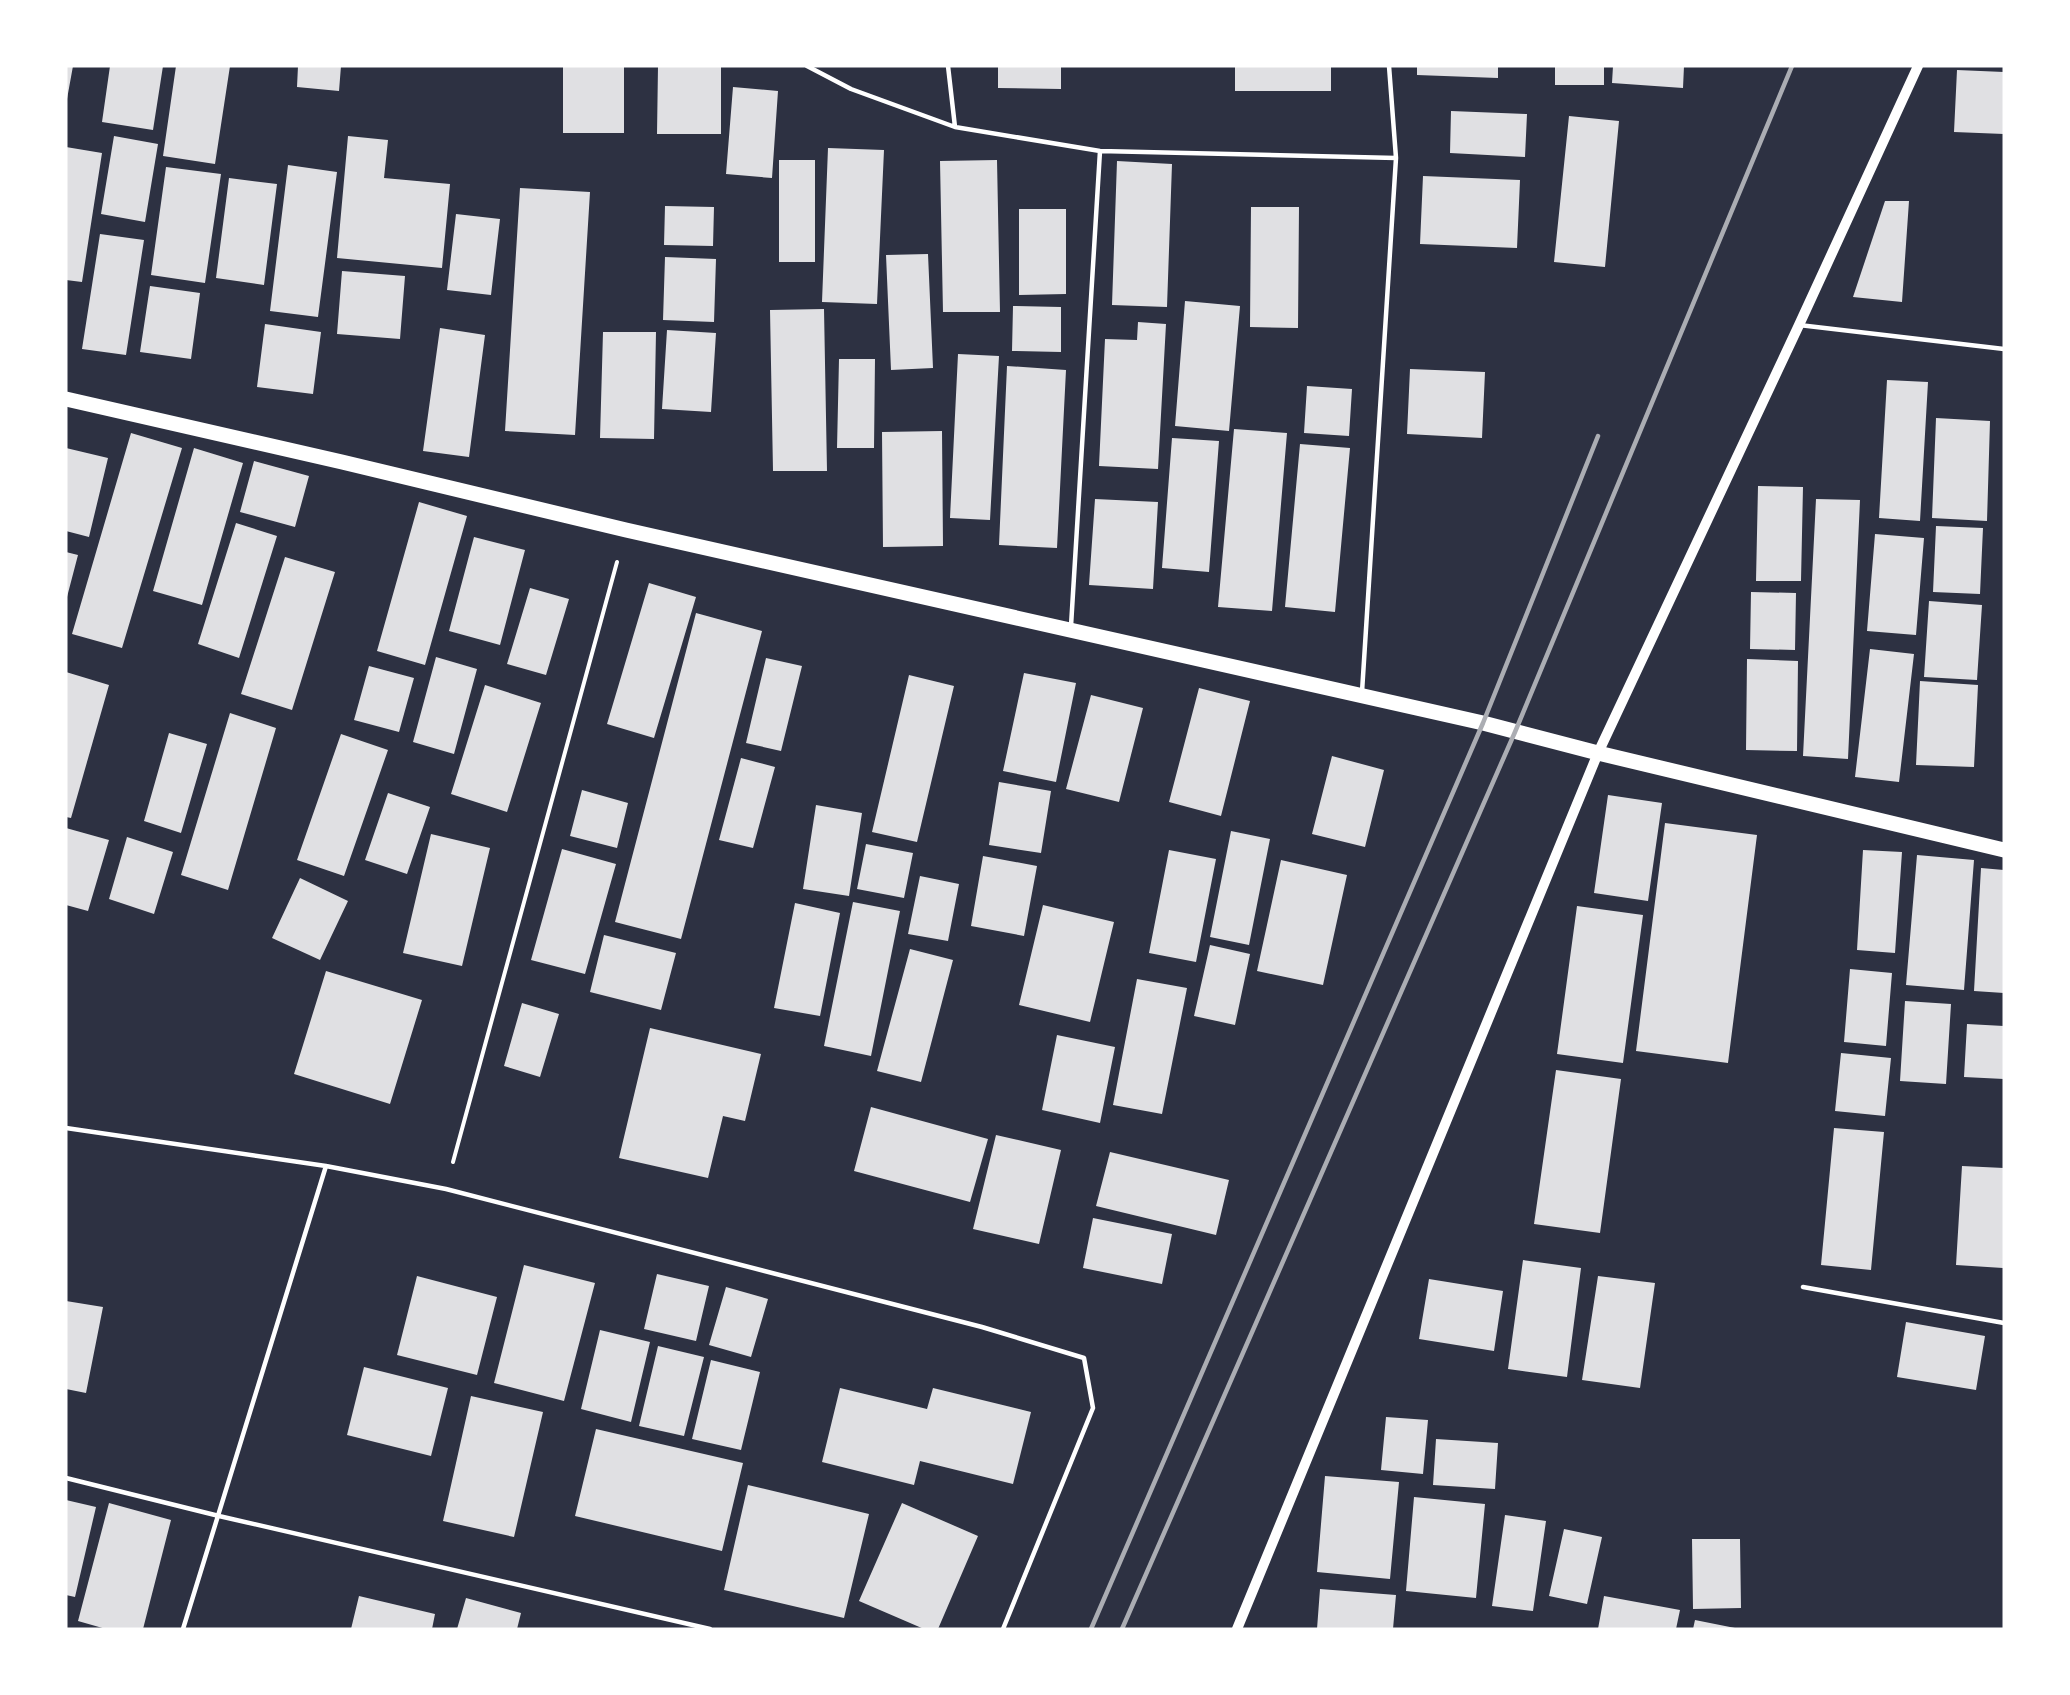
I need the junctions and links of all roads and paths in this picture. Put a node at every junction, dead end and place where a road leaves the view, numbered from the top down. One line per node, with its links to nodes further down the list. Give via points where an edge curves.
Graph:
1 (807, 66): 5 (lane, via 850,89)
2 (948, 66): 5 (lane)
3 (1389, 66): 7 (lane)
4 (1918, 66): 8 (street)
5 (955, 127): 6 (lane)
6 (1100, 151): 7 (lane); 12 (lane)
7 (1396, 158): 13 (lane)
8 (1800, 325): 9 (lane); 14 (street)
9 (2004, 349)
10 (66, 399): 11 (main road)
11 (626, 530): 12 (main road); 18 (path)
12 (1071, 629): 13 (main road)
13 (1362, 695): 14 (main road)
14 (1598, 753): 15 (main road); 26 (street)
15 (2004, 850)
16 (66, 1128): 17 (lane)
17 (326, 1166): 18 (lane); 22 (lane)
18 (446, 1189): 25 (lane, via 982,1327 1084,1358 1093,1408)
19 (1803, 1287): 20 (lane)
20 (2004, 1323)
21 (66, 1478): 22 (lane)
22 (219, 1516): 23 (lane); 24 (lane)
23 (183, 1629)
24 (710, 1629)
25 (1003, 1629)
26 (1237, 1629)

